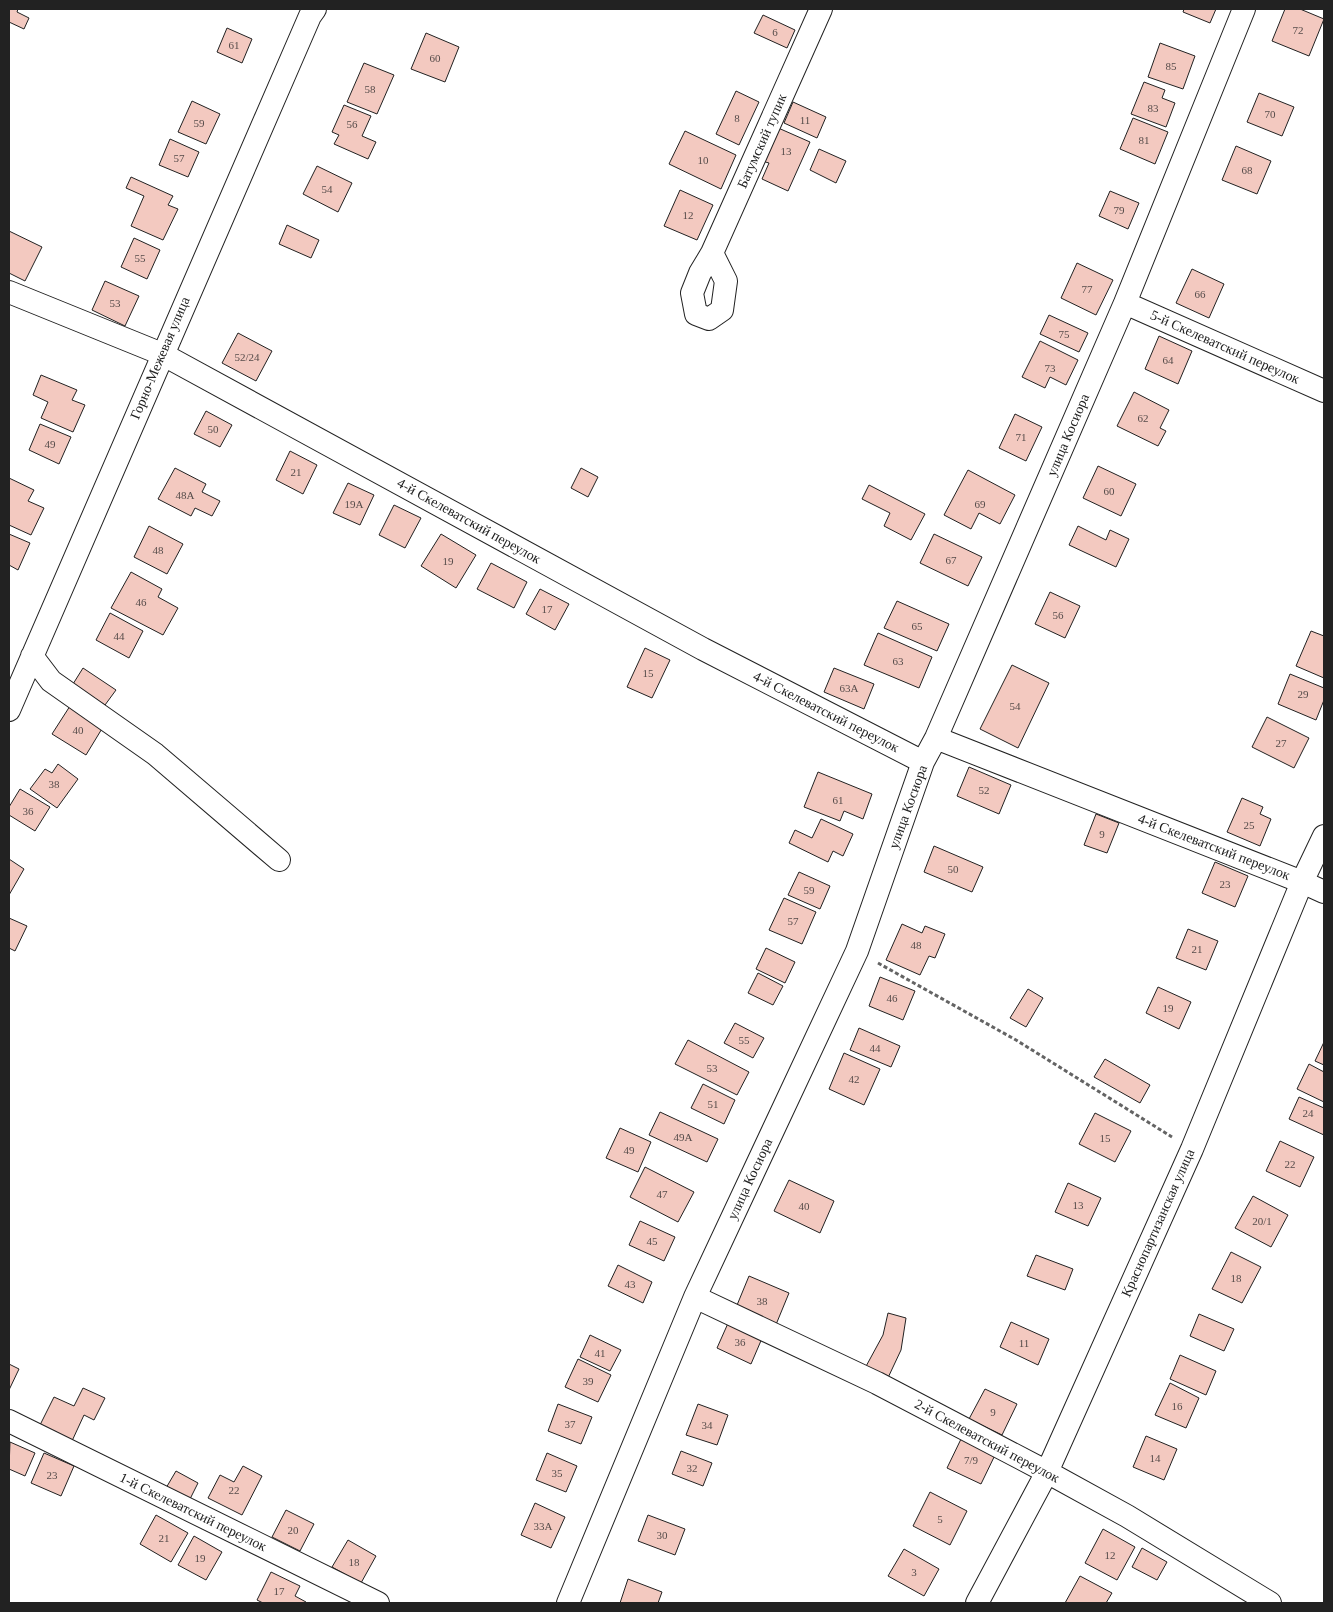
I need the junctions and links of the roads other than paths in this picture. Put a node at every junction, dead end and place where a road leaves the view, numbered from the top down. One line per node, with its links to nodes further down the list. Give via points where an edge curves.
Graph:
1 (315, 9): 7 (street, Горно-Межевая улица)
2 (821, 9): 4 (street, Батумский тупик)
3 (1244, 9): 6 (street, улица Косиора)
4 (712, 253): 4 (street, Батумский тупик, via 692,293 696,314 709,319 722,310 726,281)
5 (9, 292): 7 (street, 4-й Скелеватский переулок)
6 (1125, 303): 8 (street, 5-й Скелеватский переулок); 11 (street, улица Косиора)
7 (162, 354): 9 (street, Горно-Межевая улица); 12 (street, 4-й Скелеватский переулок, via 703,649)
8 (1324, 391)
9 (32, 656): 10 (street, Горно-Межевая улица); 14 (street, via 51,680 155,754)
10 (9, 710)
11 (936, 738): 12 (street, улица Косиора); 15 (street, 4-й Скелеватский переулок)
12 (924, 762): 17 (street, улица Косиора, via 857,951)
13 (1324, 836): 15 (street, Краснопартизанская улица)
14 (279, 860)
15 (1302, 882): 16 (street, 4-й Скелеватский переулок); 19 (street, Краснопартизанская улица, via 1192,1149)
16 (1324, 892)
17 (695, 1297): 19 (street, 2-й Скелеватский переулок, via 877,1383); 21 (street, улица Косиора)
18 (9, 1421): 20 (street, 1-й Скелеватский переулок)
19 (1047, 1472): 22 (street, Краснопартизанская улица); 23 (street, 2-й Скелеватский переулок, via 1127,1516)
20 (378, 1603)
21 (568, 1603)
22 (977, 1603)
23 (1270, 1603)

